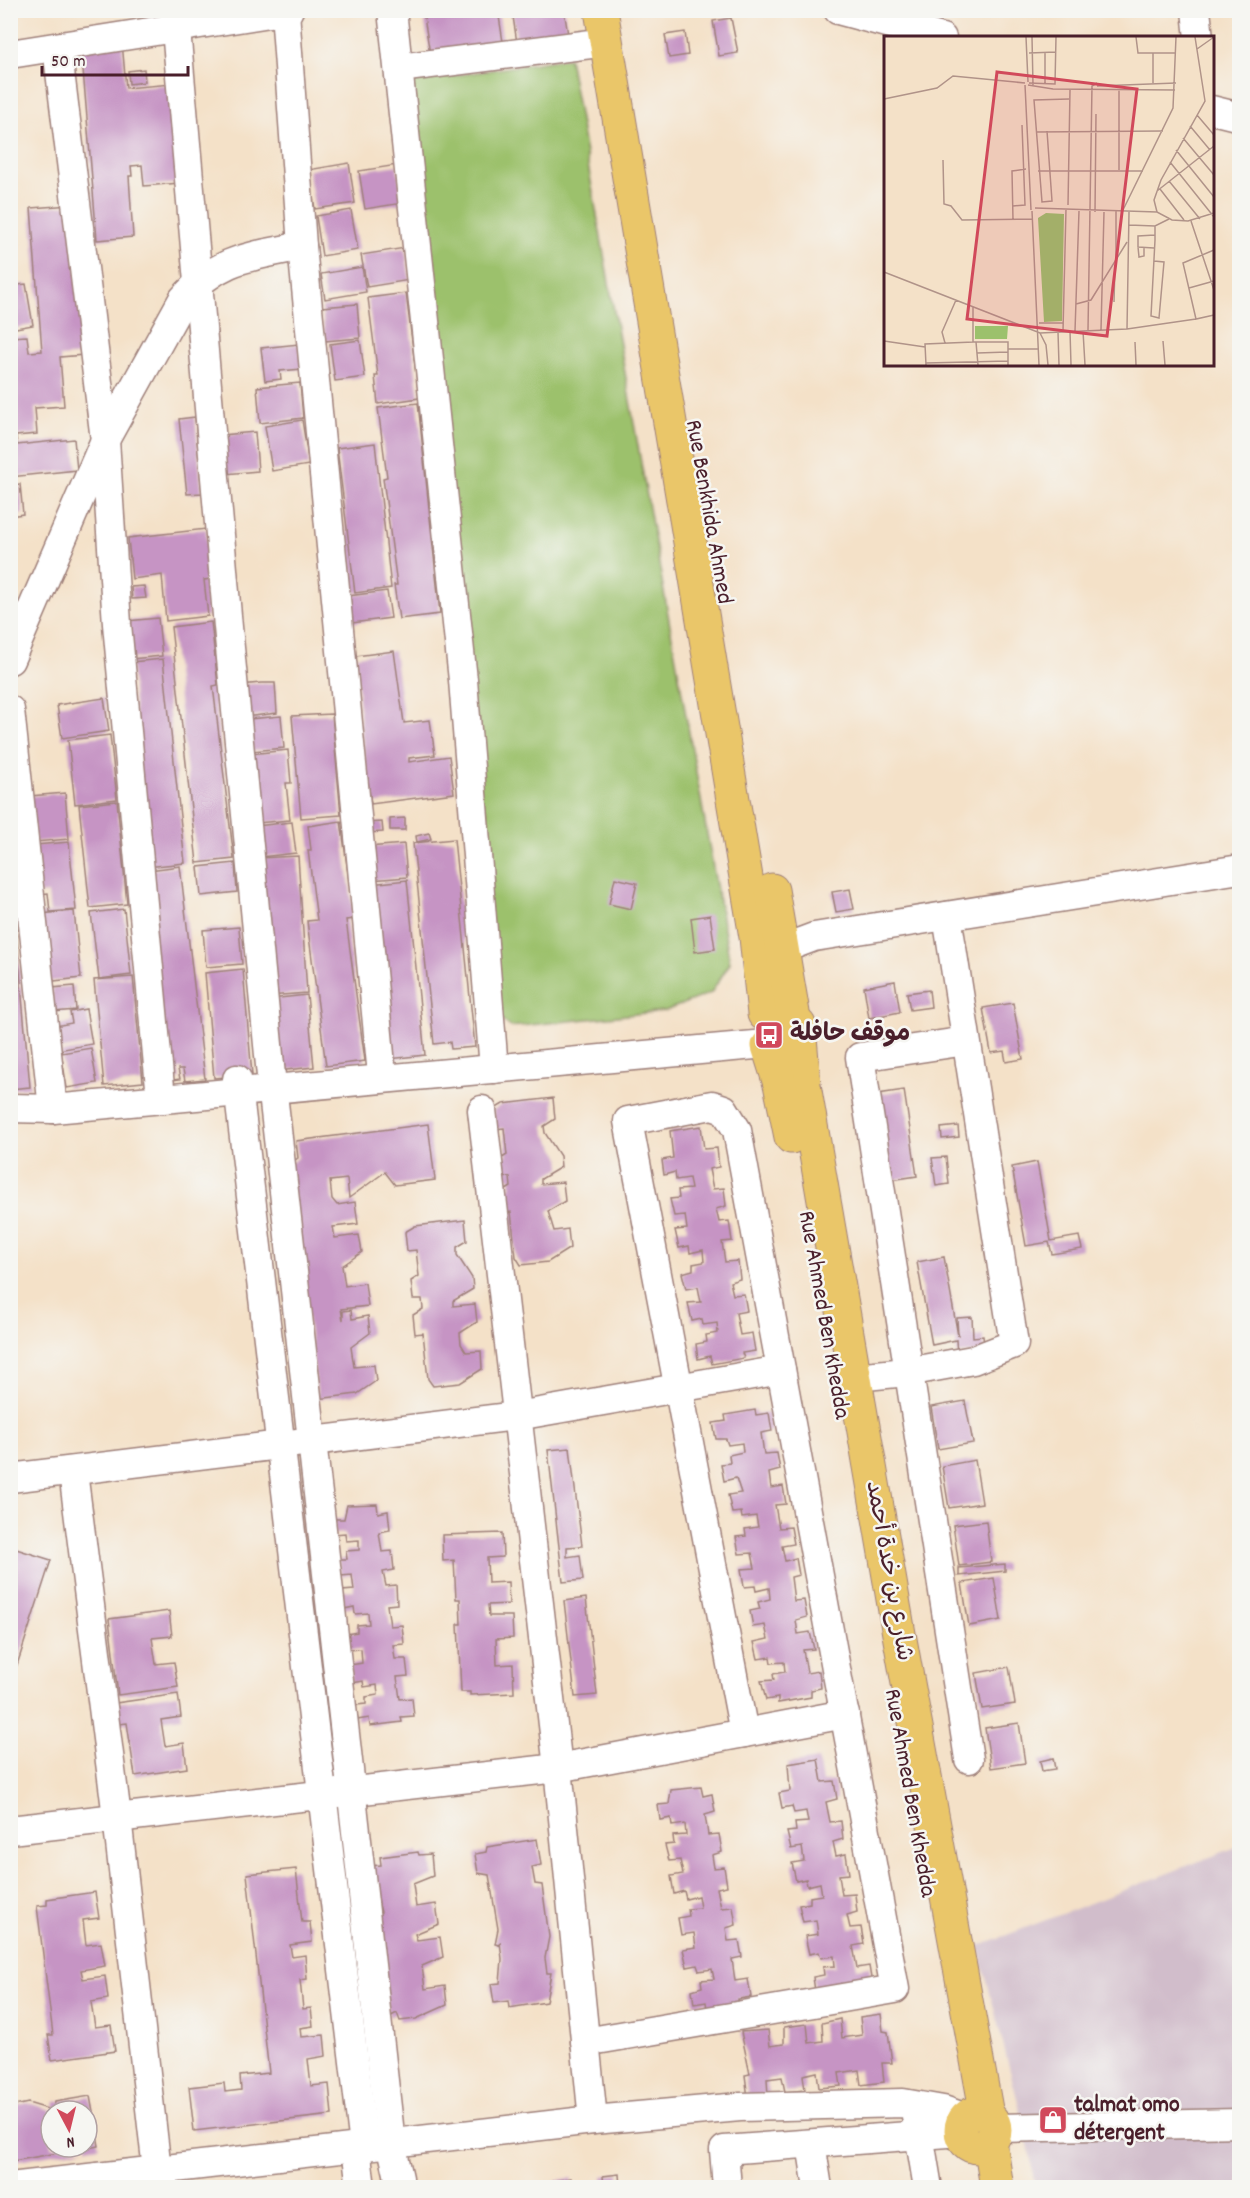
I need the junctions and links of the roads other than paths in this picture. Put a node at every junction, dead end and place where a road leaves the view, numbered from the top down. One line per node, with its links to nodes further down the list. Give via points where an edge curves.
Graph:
1 (392, 10): 13 (street)
2 (624, 10): 23 (main road, Rue Benkhida Ahmed)
3 (838, 10): 9 (street)
4 (1196, 10): 10 (street)
5 (287, 11): 6 (street); 16 (street)
6 (216, 16): 8 (street)
7 (604, 26): 13 (street); 24 (main road, via 756,937)
8 (176, 29): 11 (street); 17 (street)
9 (935, 36)
10 (1199, 36)
11 (57, 47): 12 (street); 18 (street)
12 (10, 54)
13 (399, 68): 26 (street, via 463,680)
14 (1214, 111): 15 (street)
15 (1239, 117)
16 (302, 246): 17 (street, via 232,261); 27 (street)
17 (198, 282): 18 (street, via 170,320); 28 (street)
18 (105, 440): 19 (street); 30 (street, via 117,624)
19 (11, 649)
20 (10, 710): 31 (street)
21 (1239, 869): 22 (street)
22 (947, 915): 23 (street, via 814,937); 25 (street)
23 (782, 950): 24 (main road, Rue Benkhida Ahmed)
24 (775, 1027): 26 (street); 36 (main road, شارع بن خدة أحمد, via 804,1085); 56 (main road, Rue Ahmed Ben Khedda, via 786,1106)
25 (966, 1041): 35 (street, via 1014,1344 973,1360); 35 (street, via 860,1058)
26 (494, 1061): 27 (street); 28 (street)
27 (381, 1065): 28 (street)
28 (272, 1083): 29 (street); 39 (street)
29 (238, 1086): 30 (street); 40 (street)
30 (172, 1090): 31 (street)
31 (52, 1103): 32 (street)
32 (10, 1107)
33 (482, 1110): 38 (street)
34 (781, 1370): 37 (street); 37 (street, via 737,1130 724,1109 712,1105 680,1109 628,1120); 43 (street)
35 (907, 1372): 36 (street); 45 (street)
36 (855, 1377): 56 (main road, شارع بن خدة أحمد)
37 (678, 1388): 38 (street); 44 (street)
38 (518, 1416): 39 (street); 46 (street)
39 (312, 1442): 40 (street); 47 (street)
40 (282, 1446): 41 (street); 48 (street)
41 (73, 1472): 42 (street); 49 (street)
42 (10, 1478)
43 (845, 1714): 44 (street); 51 (street, via 895,1989)
44 (744, 1733): 46 (street)
45 (969, 1759)
46 (558, 1768): 47 (street); 51 (street)
47 (351, 1790): 48 (street); 59 (street)
48 (323, 1793): 49 (street); 59 (street)
49 (117, 1818): 50 (street); 61 (street)
50 (10, 1830)
51 (585, 2042): 54 (street)
52 (914, 2104): 53 (street); 56 (street); 57 (street)
53 (720, 2108): 54 (street); 60 (street)
54 (592, 2120): 59 (street)
55 (1239, 2122): 56 (street)
56 (978, 2130): 57 (street); 68 (main road, Rue Ahmed Ben Khedda); 69 (main road, شارع بن خدة أحمد)
57 (919, 2134): 58 (street); 67 (street)
58 (811, 2144): 60 (street); 66 (street)
59 (370, 2146): 61 (street); 63 (street); 64 (street, via 399,2178)
60 (724, 2150): 65 (street)
61 (156, 2170): 62 (street)
62 (10, 2187)
63 (361, 2187)
64 (395, 2187)
65 (727, 2187)
66 (818, 2187)
67 (928, 2187)
68 (976, 2187)
69 (997, 2187)

